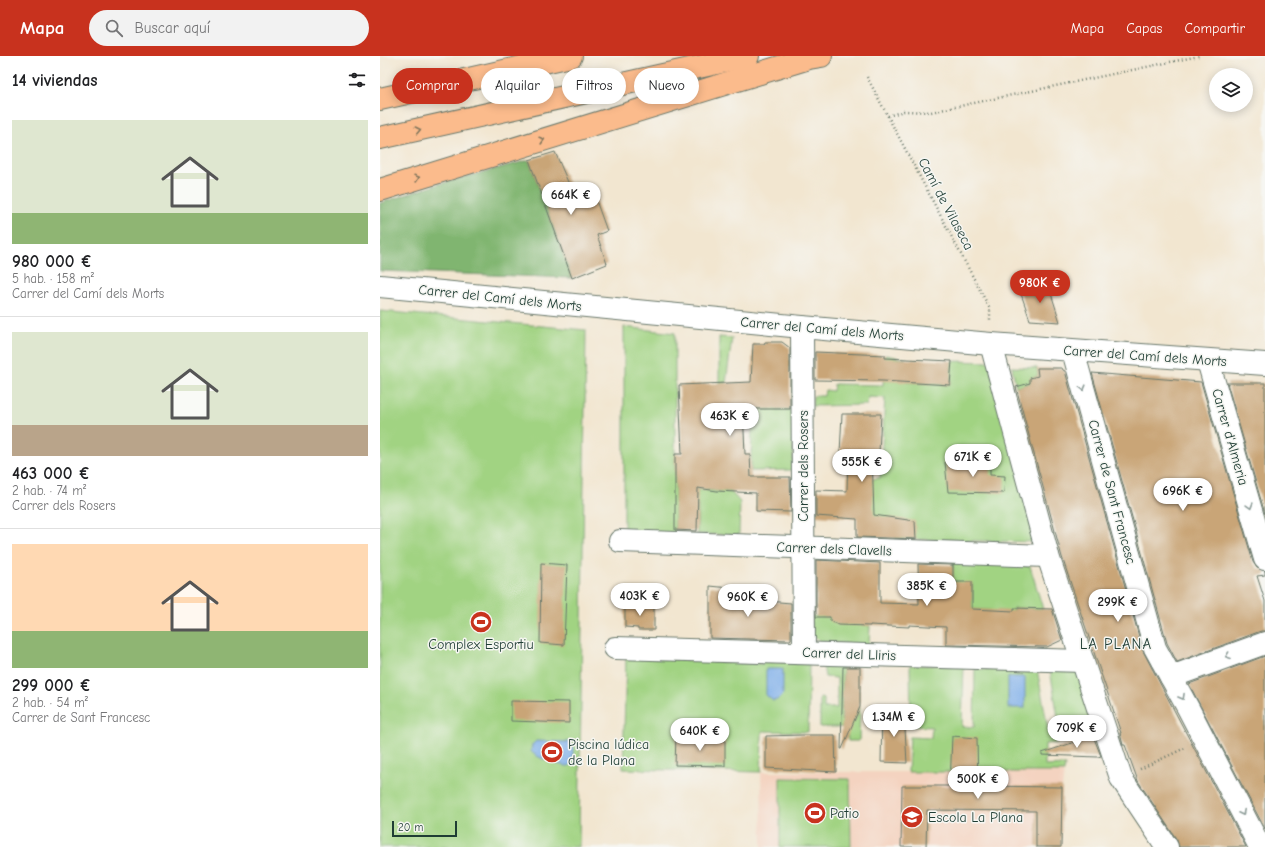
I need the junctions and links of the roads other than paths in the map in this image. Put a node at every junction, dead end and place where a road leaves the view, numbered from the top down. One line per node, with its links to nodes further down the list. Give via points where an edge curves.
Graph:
1 (571, 56): 4 (highway)
2 (748, 56): 5 (highway, one-way to 2)
3 (821, 56): 6 (highway, one-way to 3)
4 (380, 99)
5 (380, 138)
6 (380, 190)
7 (380, 286): 8 (street, Carrer del Camí dels Morts)
8 (802, 327): 9 (street, Carrer del Camí dels Morts); 14 (street, Carrer dels Rosers)
9 (991, 344): 10 (street, Carrer del Camí dels Morts); 15 (street)
10 (1073, 351): 11 (street, Carrer del Camí dels Morts); 21 (street, Carrer de Sant Francesc, one-way to 21, via 1155,648)
11 (1208, 361): 12 (street, Carrer del Camí dels Morts); 16 (street, Carrer d'Almeria, one-way to 16)
12 (1265, 364)
13 (620, 541): 14 (street, Carrer dels Clavells)
14 (804, 548): 15 (street, Carrer dels Clavells); 19 (street, Carrer dels Rosers)
15 (1048, 556): 20 (street)
16 (1265, 559)
17 (1265, 643): 21 (street, one-way to 21)
18 (615, 648): 19 (street, Carrer del Lliris)
19 (804, 653): 20 (street, Carrer del Lliris)
20 (1083, 661): 22 (street, via 1121,778)
21 (1171, 677): 23 (street, Carrer de Sant Francesc, one-way to 23)
22 (1167, 847)
23 (1260, 847)

